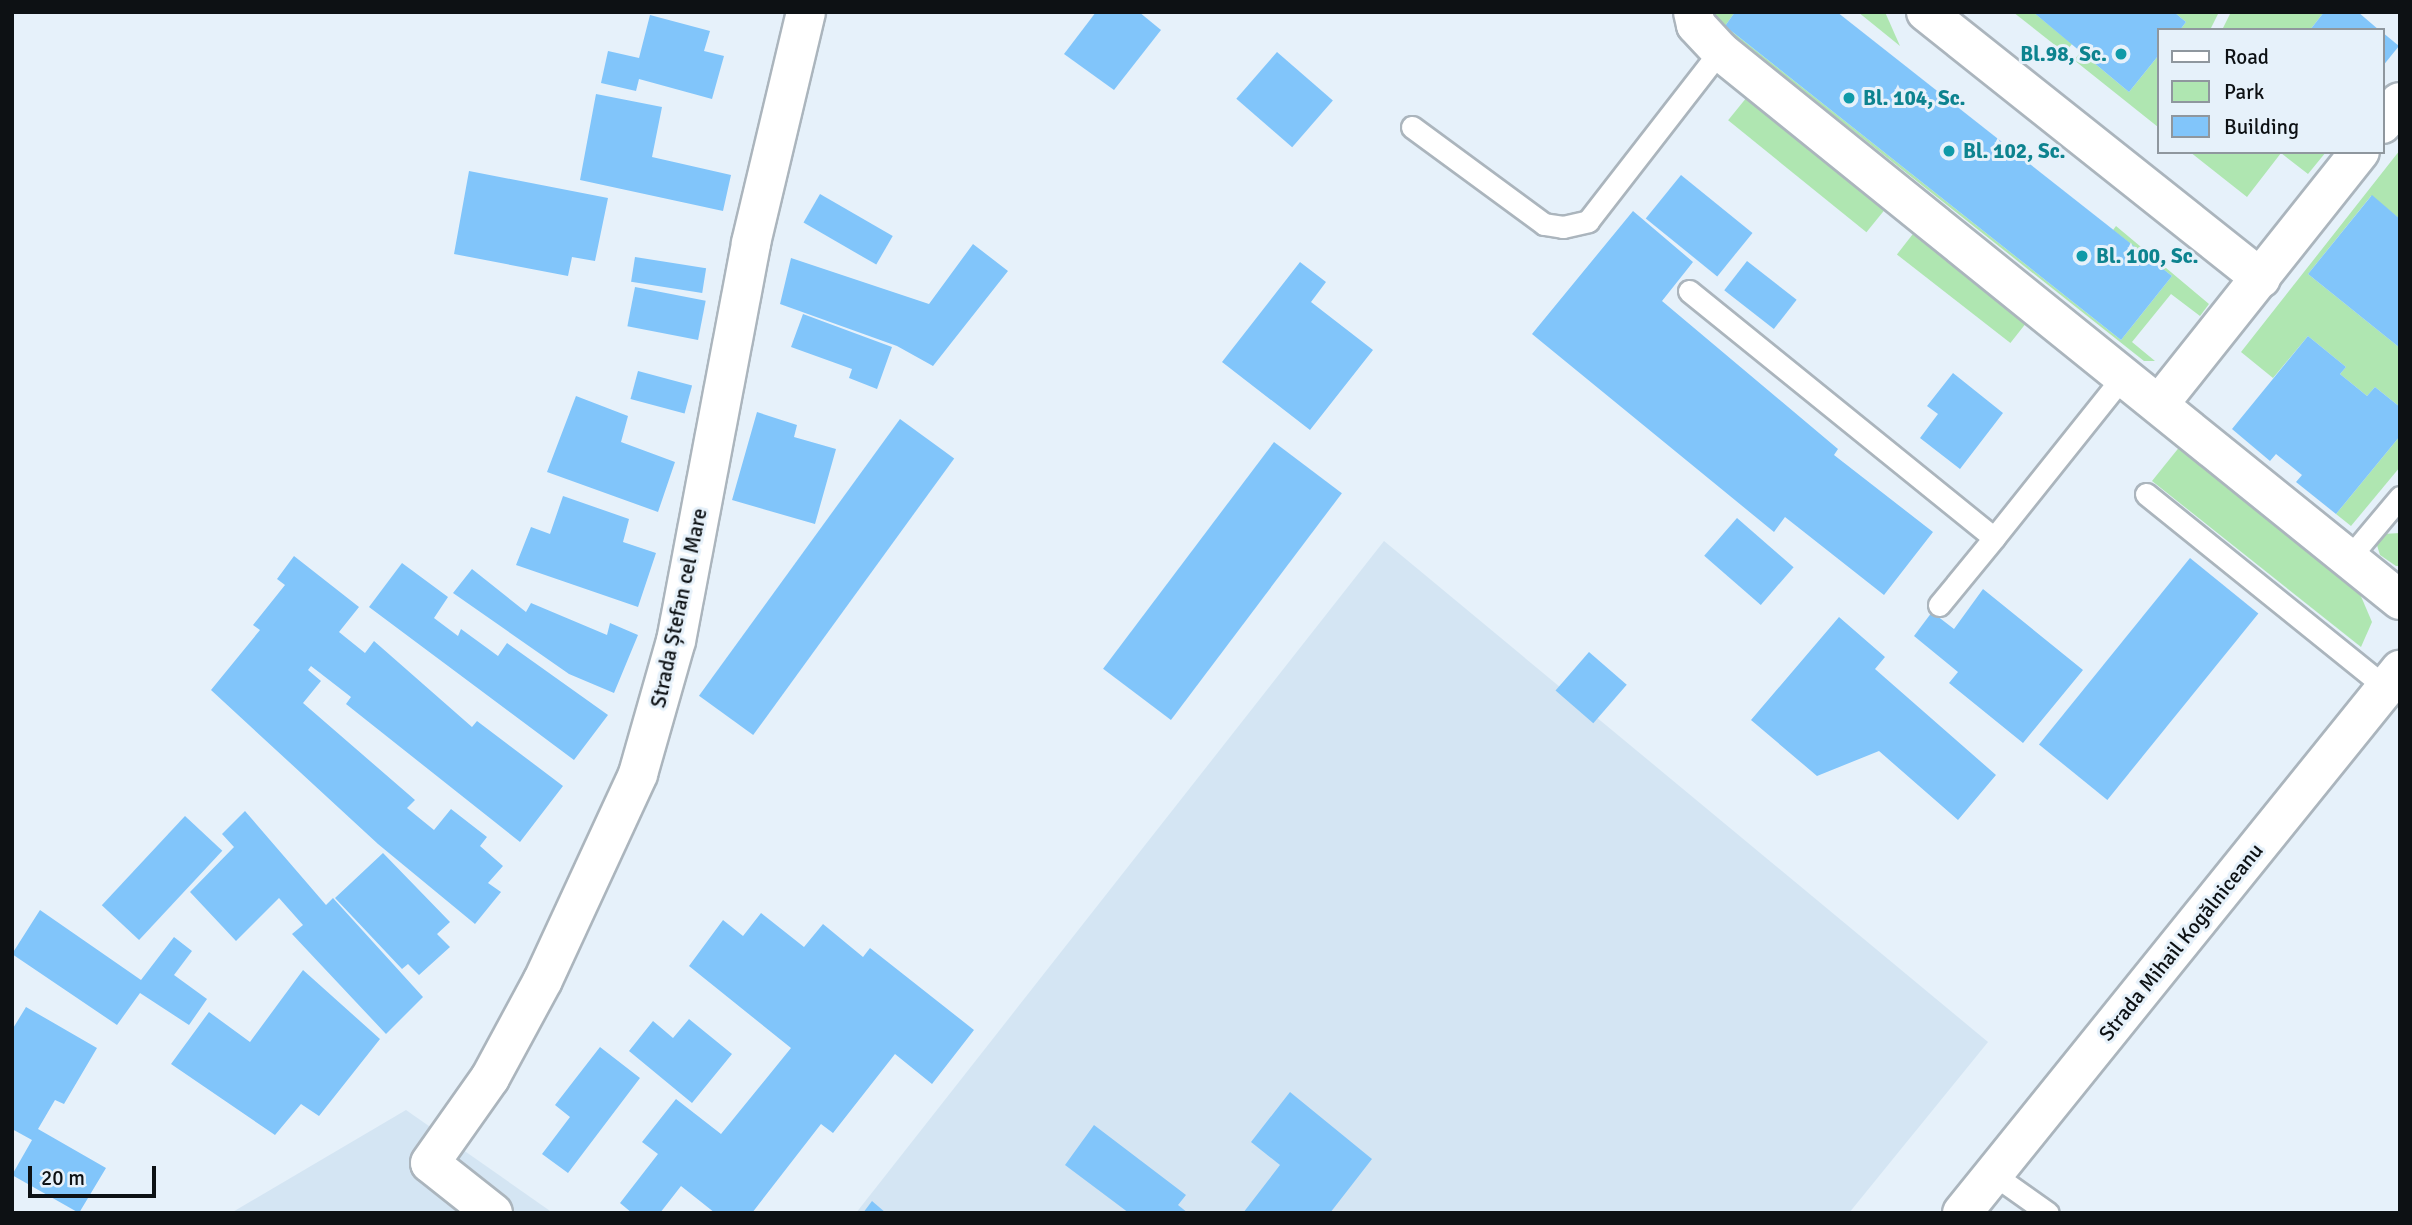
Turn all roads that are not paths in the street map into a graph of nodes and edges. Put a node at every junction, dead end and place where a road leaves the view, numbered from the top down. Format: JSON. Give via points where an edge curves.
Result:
{"nodes":[{"id":1,"x":806,"y":12,"type":"edge"},
{"id":2,"x":1693,"y":12,"type":"edge"},
{"id":3,"x":1926,"y":12,"type":"edge"},
{"id":4,"x":1720,"y":51,"type":"junction"},
{"id":5,"x":2400,"y":102,"type":"edge"},
{"id":6,"x":2384,"y":122,"type":"edge"},
{"id":7,"x":1412,"y":127,"type":"dead end"},
{"id":8,"x":2358,"y":154,"type":"edge"},
{"id":9,"x":2261,"y":278,"type":"junction"},
{"id":10,"x":1689,"y":291,"type":"dead end"},
{"id":11,"x":2124,"y":375,"type":"junction"},
{"id":12,"x":2160,"y":403,"type":"junction"},
{"id":13,"x":2146,"y":494,"type":"dead end"},
{"id":14,"x":2400,"y":497,"type":"edge"},
{"id":15,"x":1994,"y":538,"type":"junction"},
{"id":16,"x":2348,"y":559,"type":"junction"},
{"id":17,"x":2400,"y":600,"type":"edge"},
{"id":18,"x":1939,"y":605,"type":"dead end"},
{"id":19,"x":2393,"y":679,"type":"edge"},
{"id":20,"x":1993,"y":1174,"type":"junction"},
{"id":21,"x":493,"y":1213,"type":"edge"},
{"id":22,"x":1962,"y":1213,"type":"edge"},
{"id":23,"x":2048,"y":1213,"type":"edge"}],
"edges":[{"from":1,"to":21,"type":"street","name":"Strada Ștefan cel Mare","via":[[751,243],[676,641],[638,774],[543,980],[490,1078],[430,1163]]},
{"from":2,"to":4,"type":"street","via":[[1696,25]]},
{"from":3,"to":9,"type":"street"},
{"from":4,"to":7,"type":"lane","via":[[1588,222],[1563,227],[1544,224]]},
{"from":4,"to":11,"type":"street"},
{"from":5,"to":6,"type":"street"},
{"from":8,"to":9,"type":"street"},
{"from":9,"to":12,"type":"street"},
{"from":10,"to":15,"type":"lane"},
{"from":11,"to":12,"type":"street"},
{"from":11,"to":15,"type":"lane"},
{"from":12,"to":16,"type":"street"},
{"from":13,"to":19,"type":"lane"},
{"from":14,"to":16,"type":"lane"},
{"from":15,"to":18,"type":"lane"},
{"from":16,"to":17,"type":"street"},
{"from":19,"to":20,"type":"street","name":"Strada Mihail Kogălniceanu"},
{"from":20,"to":22,"type":"street","name":"Strada Mihail Kogălniceanu"},
{"from":20,"to":23,"type":"lane"}]}
